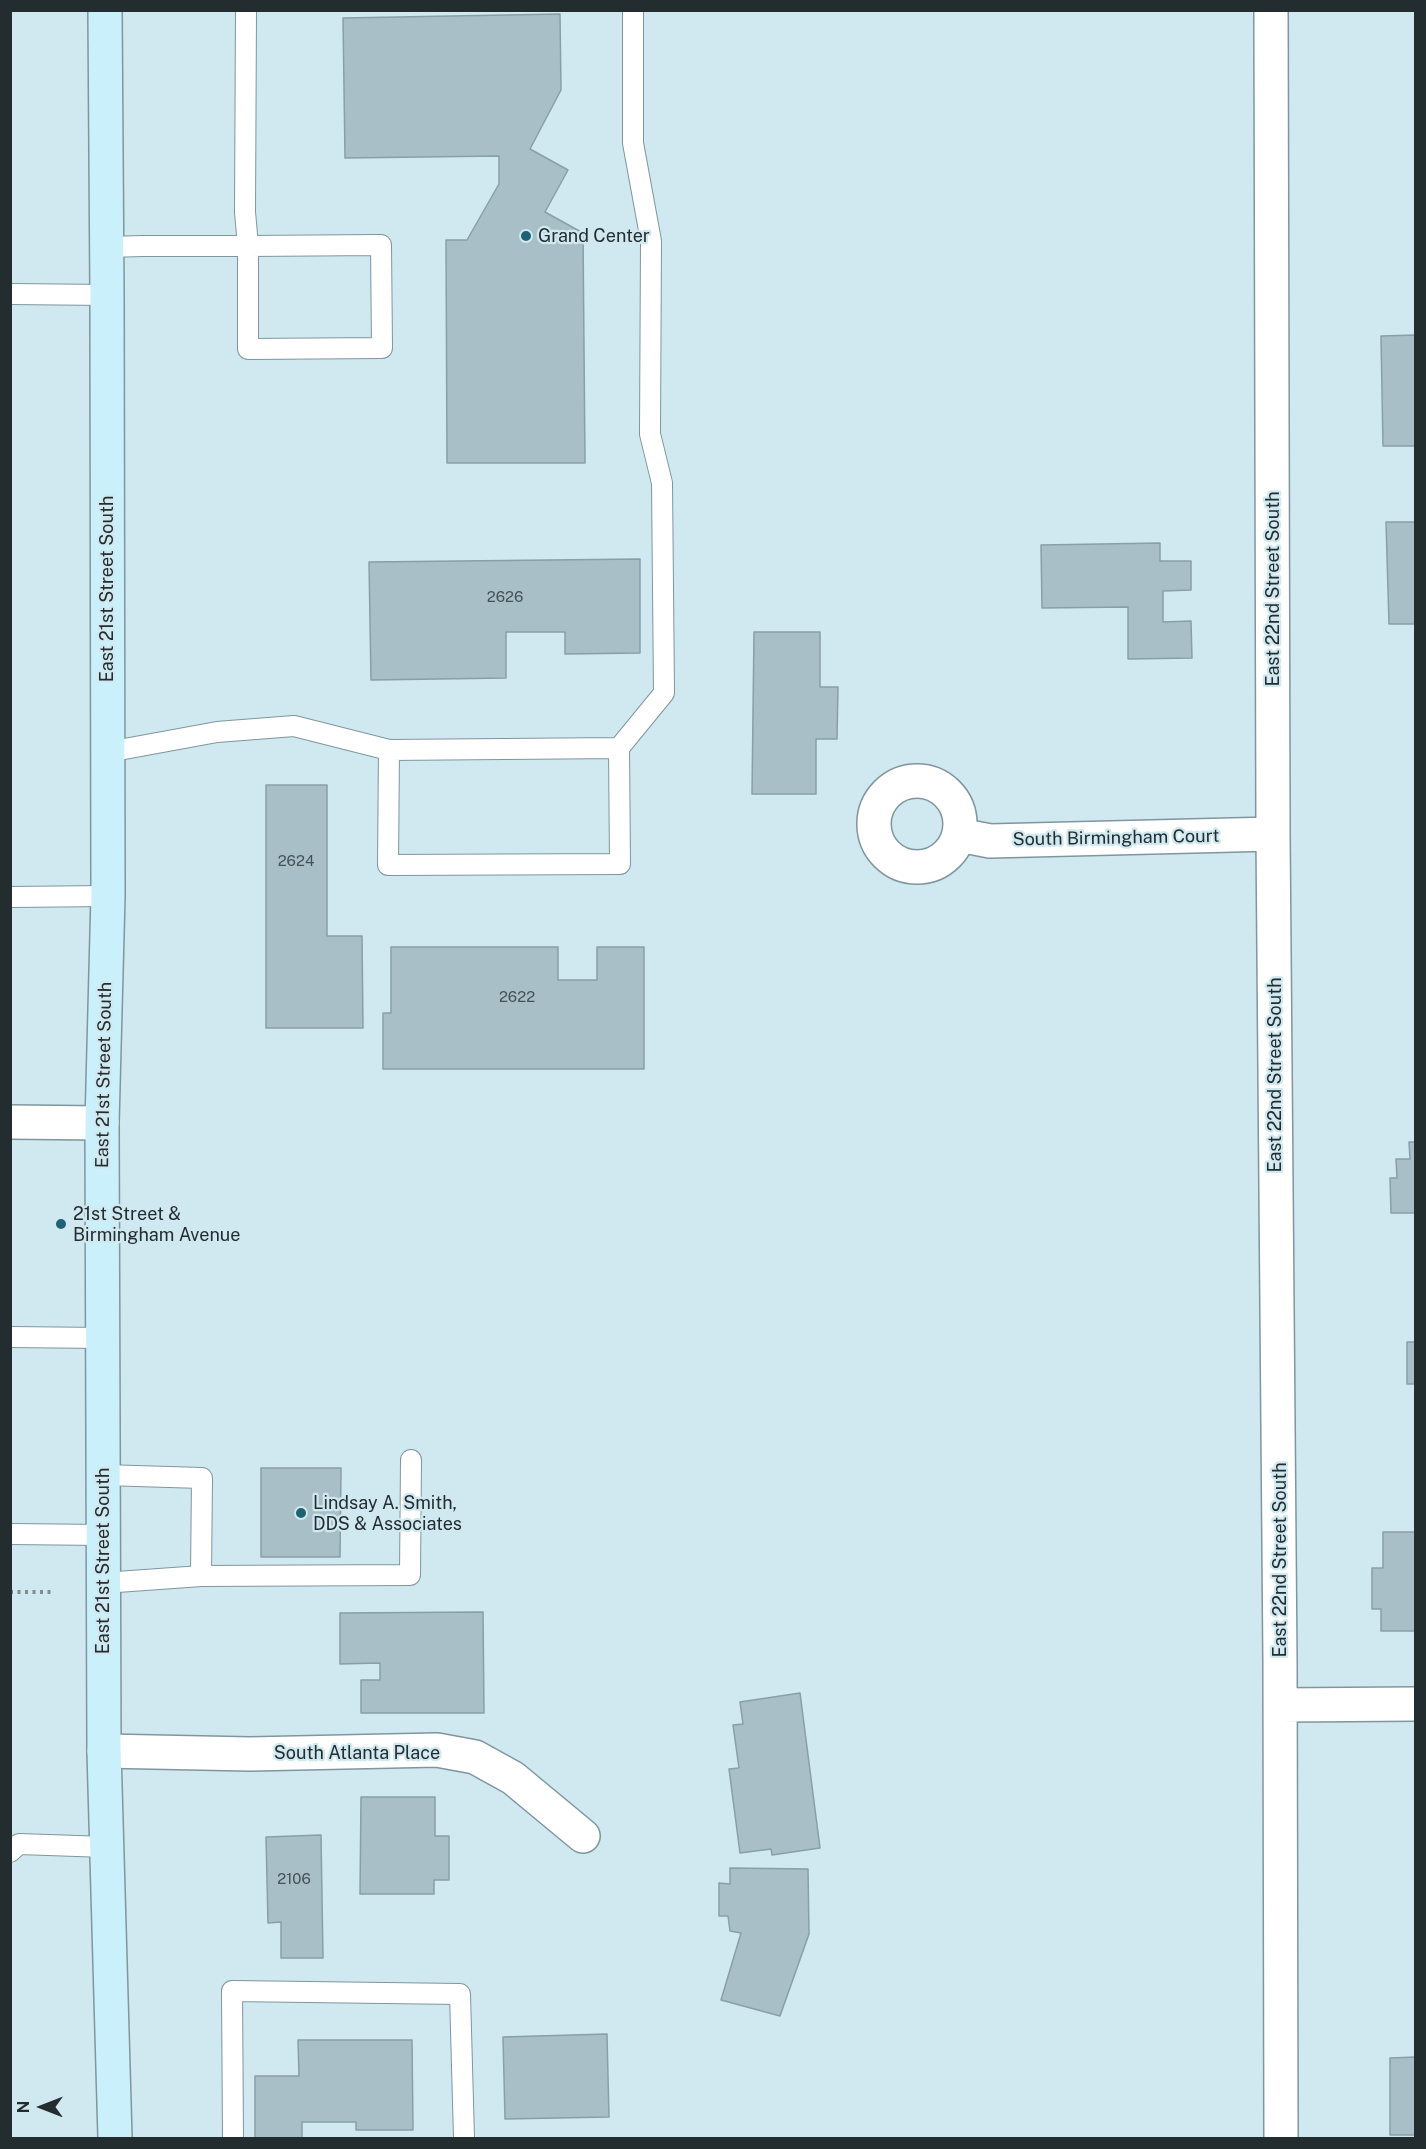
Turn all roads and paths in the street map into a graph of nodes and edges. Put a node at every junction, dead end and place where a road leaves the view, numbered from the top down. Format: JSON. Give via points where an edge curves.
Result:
{"nodes":[{"id":1,"x":105,"y":10,"type":"edge"},
{"id":2,"x":246,"y":10,"type":"edge"},
{"id":3,"x":633,"y":10,"type":"edge"},
{"id":4,"x":1271,"y":10,"type":"edge"},
{"id":5,"x":248,"y":246,"type":"junction"},
{"id":6,"x":106,"y":247,"type":"junction"},
{"id":7,"x":10,"y":294,"type":"edge"},
{"id":8,"x":107,"y":295,"type":"junction"},
{"id":9,"x":619,"y":748,"type":"junction"},
{"id":10,"x":389,"y":750,"type":"junction"},
{"id":11,"x":108,"y":752,"type":"junction"},
{"id":12,"x":1273,"y":834,"type":"junction"},
{"id":13,"x":960,"y":835,"type":"dead end"},
{"id":14,"x":108,"y":896,"type":"junction"},
{"id":15,"x":10,"y":897,"type":"edge"},
{"id":16,"x":10,"y":1122,"type":"edge"},
{"id":17,"x":102,"y":1123,"type":"junction"},
{"id":18,"x":10,"y":1337,"type":"edge"},
{"id":19,"x":103,"y":1338,"type":"junction"},
{"id":20,"x":411,"y":1460,"type":"dead end"},
{"id":21,"x":103,"y":1475,"type":"junction"},
{"id":22,"x":10,"y":1534,"type":"edge"},
{"id":23,"x":103,"y":1535,"type":"junction"},
{"id":24,"x":201,"y":1576,"type":"junction"},
{"id":25,"x":103,"y":1583,"type":"junction"},
{"id":26,"x":10,"y":1592,"type":"edge"},
{"id":27,"x":53,"y":1592,"type":"dead end"},
{"id":28,"x":1416,"y":1704,"type":"edge"},
{"id":29,"x":1281,"y":1705,"type":"junction"},
{"id":30,"x":104,"y":1751,"type":"junction"},
{"id":31,"x":583,"y":1836,"type":"dead end"},
{"id":32,"x":106,"y":1847,"type":"junction"},
{"id":33,"x":10,"y":1852,"type":"edge"},
{"id":34,"x":115,"y":2139,"type":"edge"},
{"id":35,"x":232,"y":2139,"type":"edge"},
{"id":36,"x":464,"y":2139,"type":"edge"},
{"id":37,"x":1281,"y":2139,"type":"edge"}],
"edges":[{"from":1,"to":6,"type":"main road","name":"East 21st Street South"},
{"from":2,"to":5,"type":"lane"},
{"from":3,"to":9,"type":"lane","via":[[633,143],[651,241],[650,434],[662,483],[664,693]]},
{"from":4,"to":12,"type":"street","name":"East 22nd Street South"},
{"from":5,"to":5,"type":"lane","via":[[381,245],[382,348],[248,349]]},
{"from":5,"to":6,"type":"lane"},
{"from":6,"to":8,"type":"main road","name":"East 21st Street South"},
{"from":7,"to":8,"type":"lane"},
{"from":8,"to":11,"type":"main road","name":"East 21st Street South"},
{"from":9,"to":10,"type":"lane"},
{"from":9,"to":10,"type":"lane","via":[[620,864],[388,865]]},
{"from":10,"to":11,"type":"lane","via":[[294,726],[217,732]]},
{"from":11,"to":14,"type":"main road","name":"East 21st Street South"},
{"from":12,"to":13,"type":"street","name":"South Birmingham Court","via":[[990,841]]},
{"from":12,"to":29,"type":"street","name":"East 22nd Street South"},
{"from":14,"to":15,"type":"lane"},
{"from":14,"to":17,"type":"main road","name":"East 21st Street South"},
{"from":16,"to":17,"type":"street"},
{"from":17,"to":19,"type":"main road","name":"East 21st Street South"},
{"from":18,"to":19,"type":"lane"},
{"from":19,"to":21,"type":"main road","name":"East 21st Street South"},
{"from":20,"to":24,"type":"lane","via":[[410,1575]]},
{"from":21,"to":23,"type":"main road","name":"East 21st Street South"},
{"from":21,"to":24,"type":"lane","via":[[202,1478]]},
{"from":22,"to":23,"type":"lane"},
{"from":23,"to":25,"type":"main road","name":"East 21st Street South"},
{"from":24,"to":25,"type":"lane"},
{"from":25,"to":30,"type":"main road","name":"East 21st Street South"},
{"from":26,"to":27,"type":"path"},
{"from":28,"to":29,"type":"street"},
{"from":29,"to":37,"type":"street","name":"East 22nd Street South"},
{"from":30,"to":31,"type":"street","name":"South Atlanta Place","via":[[250,1754],[437,1750],[475,1757],[513,1778]]},
{"from":30,"to":32,"type":"main road","name":"East 21st Street South"},
{"from":32,"to":33,"type":"lane","via":[[19,1844]]},
{"from":32,"to":34,"type":"main road","name":"East 21st Street South"},
{"from":35,"to":36,"type":"lane","via":[[232,1991],[460,1994]]}]}
